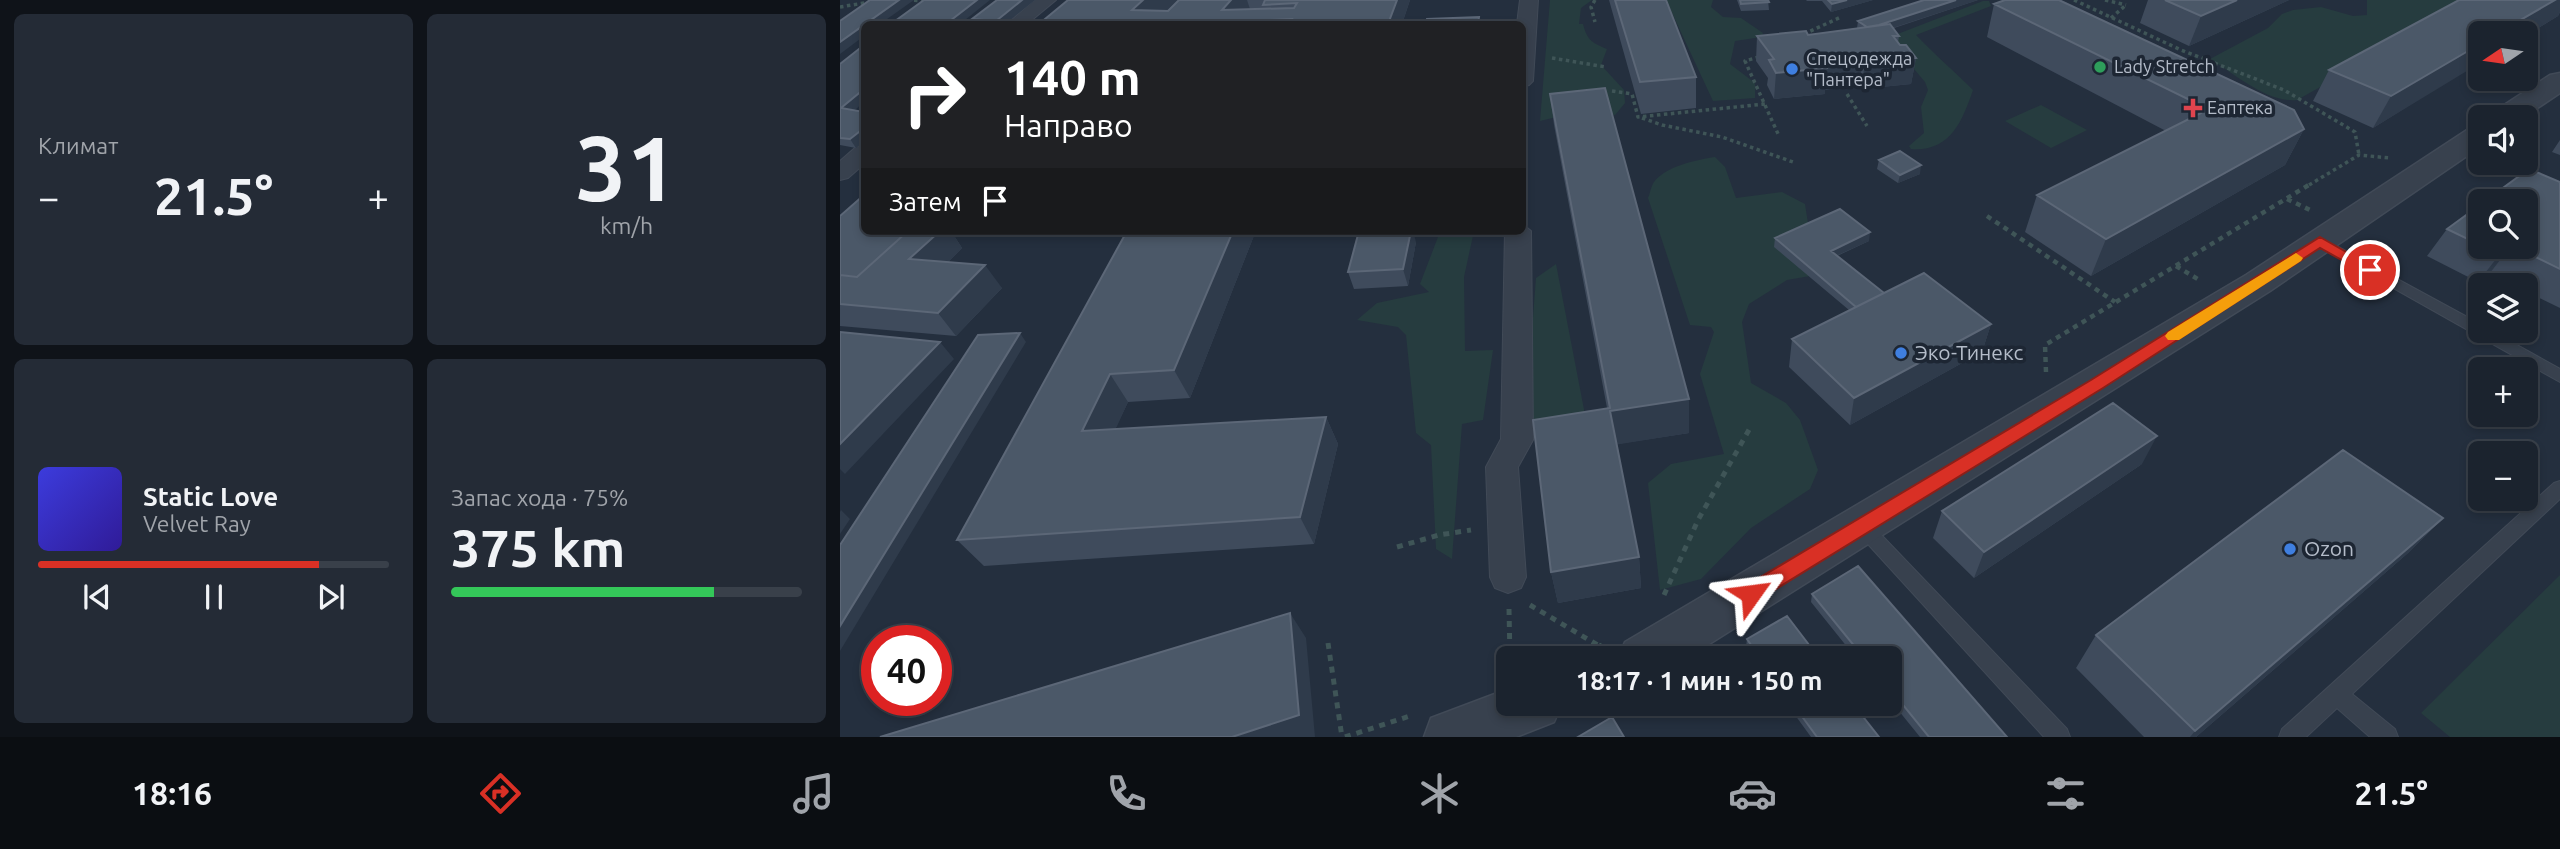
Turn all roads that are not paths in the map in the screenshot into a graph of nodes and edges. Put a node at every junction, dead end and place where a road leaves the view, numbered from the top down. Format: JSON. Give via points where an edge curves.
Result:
{"nodes":[{"id":1,"x":1047,"y":0,"type":"edge"},
{"id":2,"x":1529,"y":0,"type":"edge"},
{"id":3,"x":1020,"y":21,"type":"edge"},
{"id":4,"x":1526,"y":40,"type":"edge"},
{"id":5,"x":2560,"y":81,"type":"edge"},
{"id":6,"x":2523,"y":105,"type":"edge"},
{"id":7,"x":2468,"y":142,"type":"edge"},
{"id":8,"x":861,"y":155,"type":"edge"},
{"id":9,"x":840,"y":173,"type":"edge"},
{"id":10,"x":1518,"y":235,"type":"edge"},
{"id":11,"x":2320,"y":242,"type":"junction"},
{"id":12,"x":2560,"y":376,"type":"edge"},
{"id":13,"x":2560,"y":488,"type":"edge"},
{"id":14,"x":1862,"y":526,"type":"junction"},
{"id":15,"x":1508,"y":577,"type":"road end"},
{"id":16,"x":1642,"y":646,"type":"edge"},
{"id":17,"x":2336,"y":694,"type":"junction"},
{"id":18,"x":1505,"y":716,"type":"edge"},
{"id":19,"x":1450,"y":737,"type":"edge"},
{"id":20,"x":2059,"y":737,"type":"edge"},
{"id":21,"x":2290,"y":737,"type":"edge"},
{"id":22,"x":2387,"y":737,"type":"edge"}],
"edges":[{"from":1,"to":3,"type":"street"},
{"from":2,"to":4,"type":"street"},
{"from":5,"to":6,"type":"street"},
{"from":7,"to":11,"type":"street"},
{"from":8,"to":9,"type":"street"},
{"from":10,"to":15,"type":"street","via":[[1517,440],[1502,467]]},
{"from":11,"to":12,"type":"lane"},
{"from":11,"to":14,"type":"street"},
{"from":13,"to":17,"type":"lane"},
{"from":14,"to":16,"type":"street"},
{"from":14,"to":20,"type":"lane"},
{"from":17,"to":21,"type":"lane"},
{"from":17,"to":22,"type":"lane"},
{"from":18,"to":19,"type":"street"}]}
